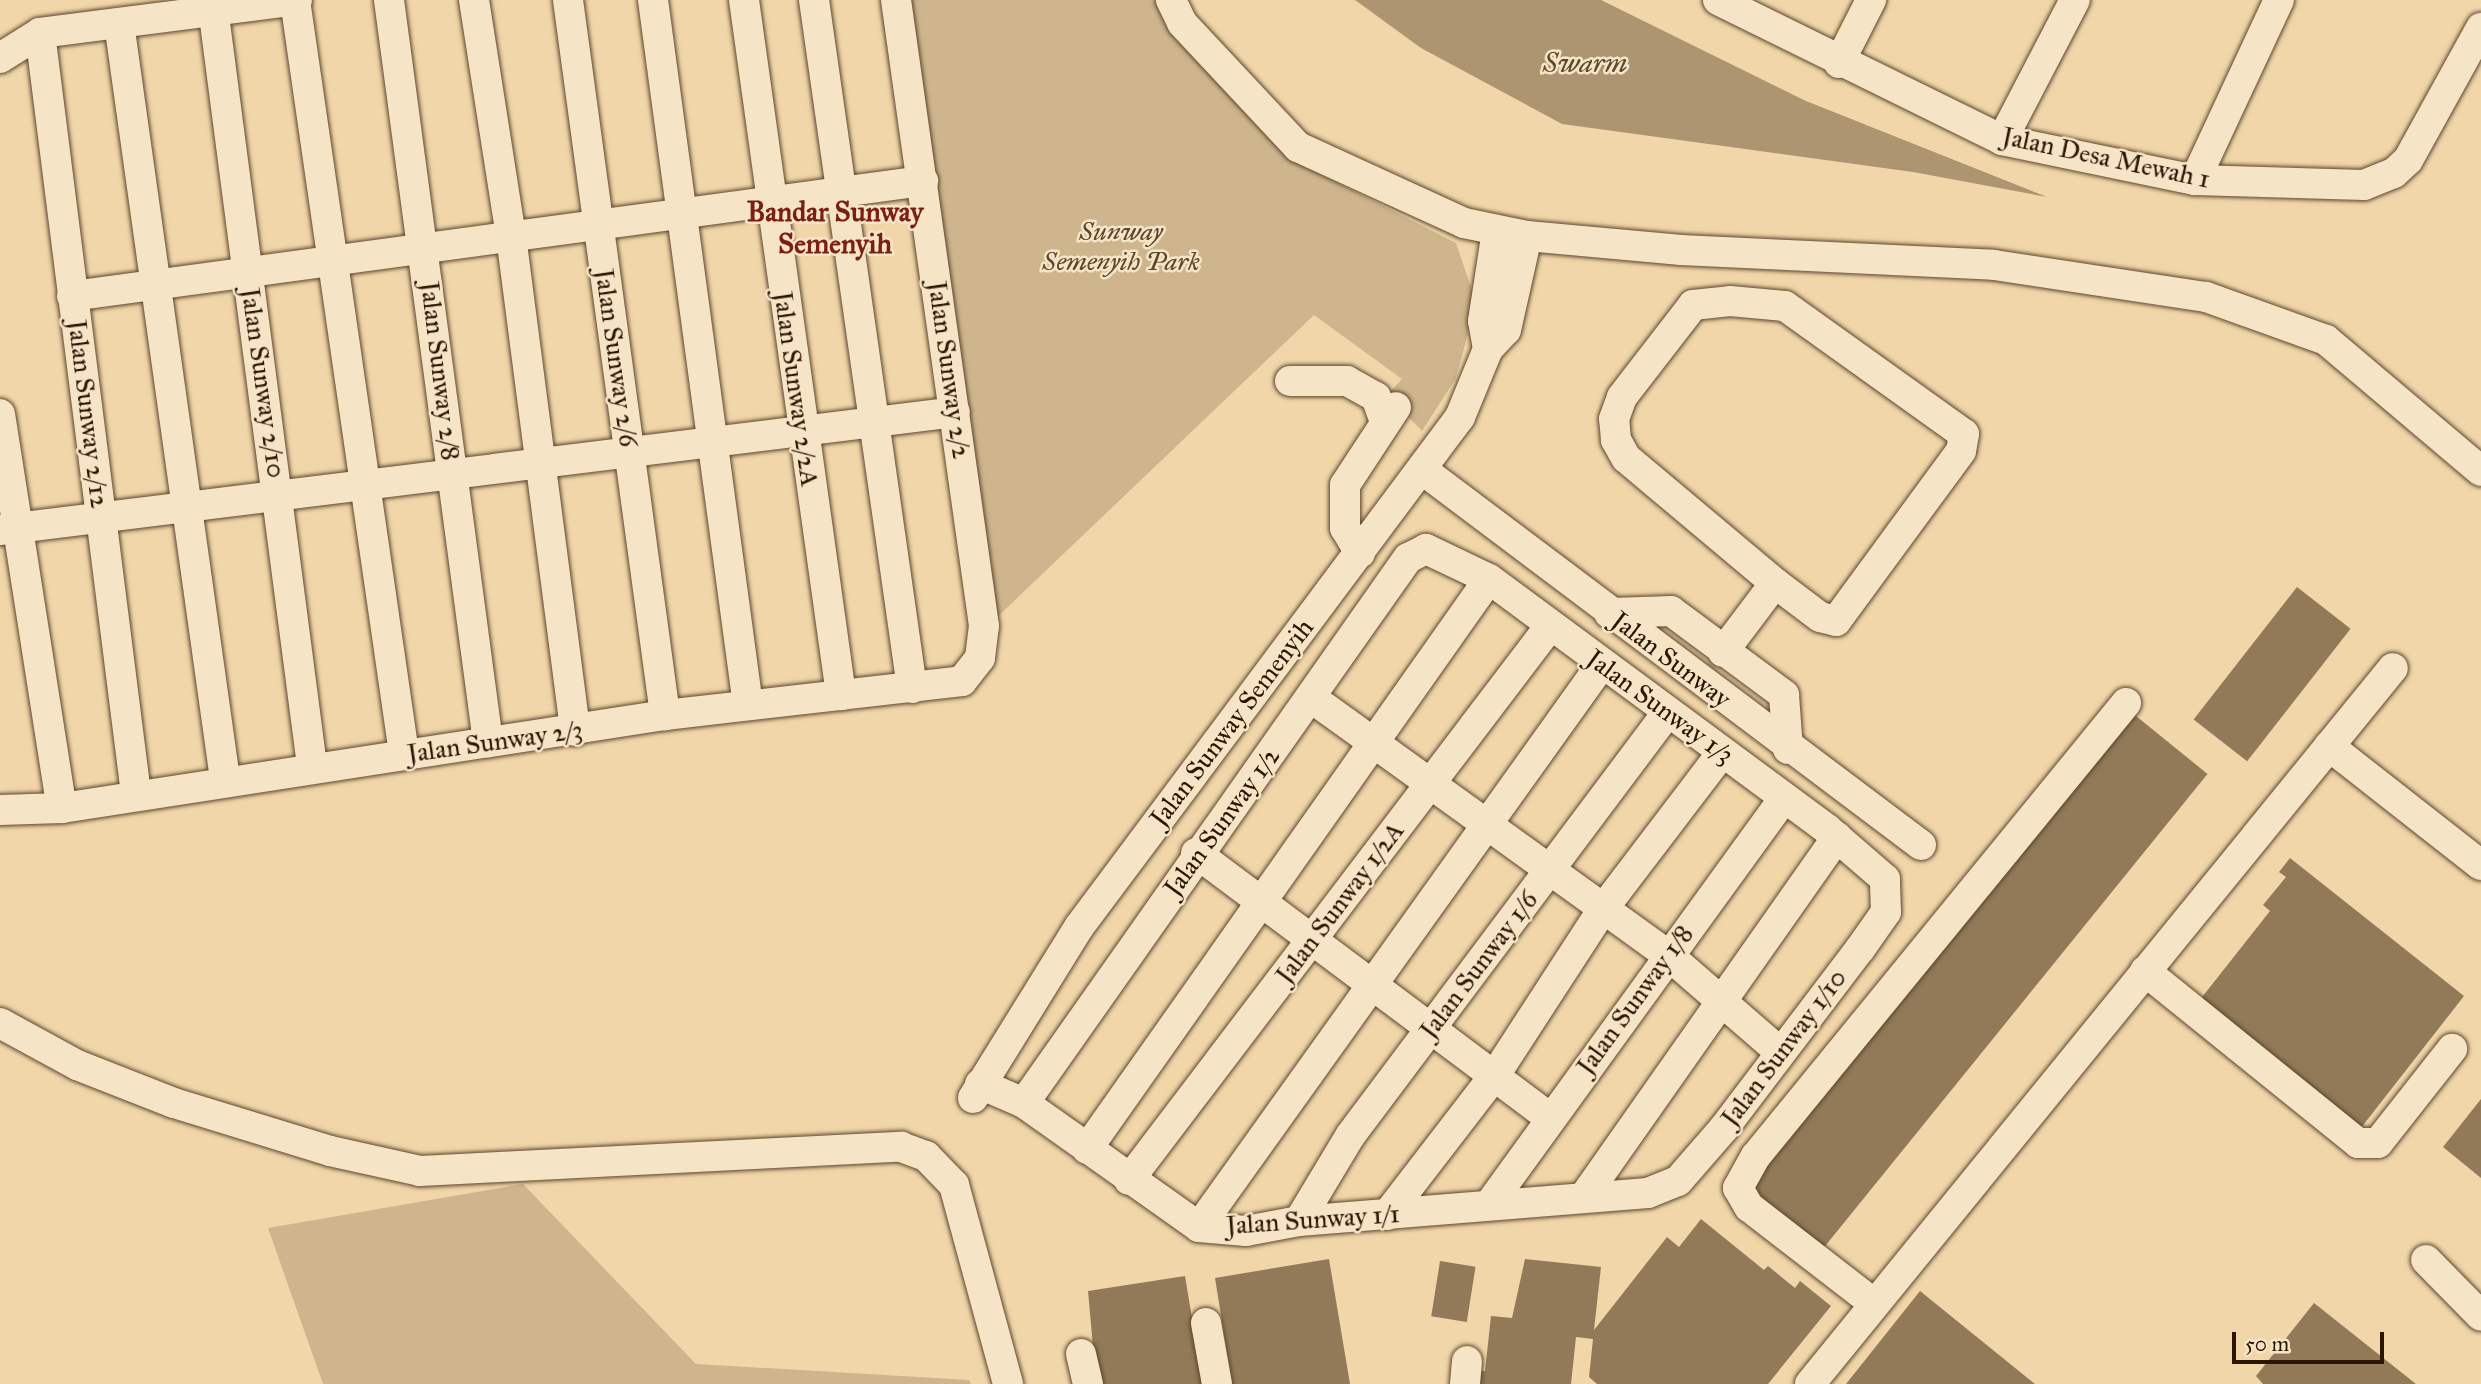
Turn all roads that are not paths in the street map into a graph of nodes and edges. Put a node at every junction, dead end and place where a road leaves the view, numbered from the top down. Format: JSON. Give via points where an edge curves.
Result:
{"nodes":[{"id":1,"x":296,"y":0,"type":"edge"},
{"id":2,"x":389,"y":0,"type":"edge"},
{"id":3,"x":474,"y":0,"type":"edge"},
{"id":4,"x":568,"y":0,"type":"edge"},
{"id":5,"x":653,"y":0,"type":"edge"},
{"id":6,"x":744,"y":0,"type":"edge"},
{"id":7,"x":814,"y":0,"type":"edge"},
{"id":8,"x":896,"y":0,"type":"edge"},
{"id":9,"x":1171,"y":0,"type":"edge"},
{"id":10,"x":1717,"y":0,"type":"edge"},
{"id":11,"x":1871,"y":0,"type":"edge"},
{"id":12,"x":2075,"y":0,"type":"edge"},
{"id":13,"x":2280,"y":0,"type":"edge"},
{"id":14,"x":213,"y":5,"type":"edge"},
{"id":15,"x":1760,"y":10,"type":"edge"},
{"id":16,"x":119,"y":23,"type":"junction"},
{"id":17,"x":2481,"y":28,"type":"edge"},
{"id":18,"x":40,"y":33,"type":"junction"},
{"id":19,"x":0,"y":58,"type":"edge"},
{"id":20,"x":1839,"y":63,"type":"junction"},
{"id":21,"x":2002,"y":140,"type":"junction"},
{"id":22,"x":2195,"y":180,"type":"junction"},
{"id":23,"x":923,"y":181,"type":"junction"},
{"id":24,"x":842,"y":192,"type":"junction"},
{"id":25,"x":770,"y":202,"type":"junction"},
{"id":26,"x":685,"y":213,"type":"junction"},
{"id":27,"x":598,"y":225,"type":"junction"},
{"id":28,"x":1497,"y":231,"type":"junction"},
{"id":29,"x":511,"y":236,"type":"junction"},
{"id":30,"x":1527,"y":236,"type":"junction"},
{"id":31,"x":424,"y":247,"type":"junction"},
{"id":32,"x":335,"y":259,"type":"junction"},
{"id":33,"x":247,"y":271,"type":"junction"},
{"id":34,"x":159,"y":283,"type":"junction"},
{"id":35,"x":72,"y":296,"type":"junction"},
{"id":36,"x":1488,"y":349,"type":"junction"},
{"id":37,"x":1290,"y":381,"type":"dead end"},
{"id":38,"x":955,"y":412,"type":"junction"},
{"id":39,"x":0,"y":414,"type":"edge"},
{"id":40,"x":878,"y":421,"type":"junction"},
{"id":41,"x":801,"y":431,"type":"junction"},
{"id":42,"x":714,"y":442,"type":"junction"},
{"id":43,"x":629,"y":452,"type":"junction"},
{"id":44,"x":539,"y":463,"type":"junction"},
{"id":45,"x":1424,"y":471,"type":"junction"},
{"id":46,"x":2481,"y":471,"type":"edge"},
{"id":47,"x":453,"y":474,"type":"junction"},
{"id":48,"x":366,"y":484,"type":"junction"},
{"id":49,"x":279,"y":495,"type":"junction"},
{"id":50,"x":188,"y":506,"type":"junction"},
{"id":51,"x":102,"y":517,"type":"junction"},
{"id":52,"x":9,"y":529,"type":"edge"},
{"id":53,"x":1426,"y":549,"type":"joint"},
{"id":54,"x":1360,"y":552,"type":"junction"},
{"id":55,"x":1489,"y":579,"type":"junction"},
{"id":56,"x":1775,"y":583,"type":"junction"},
{"id":57,"x":1609,"y":613,"type":"junction"},
{"id":58,"x":1550,"y":626,"type":"junction"},
{"id":59,"x":1723,"y":652,"type":"junction"},
{"id":60,"x":980,"y":658,"type":"joint"},
{"id":61,"x":1601,"y":665,"type":"junction"},
{"id":62,"x":2393,"y":668,"type":"dead end"},
{"id":63,"x":912,"y":688,"type":"junction"},
{"id":64,"x":841,"y":695,"type":"junction"},
{"id":65,"x":1313,"y":699,"type":"junction"},
{"id":66,"x":2126,"y":703,"type":"dead end"},
{"id":67,"x":748,"y":705,"type":"junction"},
{"id":68,"x":1667,"y":713,"type":"junction"},
{"id":69,"x":665,"y":715,"type":"junction"},
{"id":70,"x":575,"y":732,"type":"junction"},
{"id":71,"x":488,"y":742,"type":"junction"},
{"id":72,"x":1375,"y":744,"type":"junction"},
{"id":73,"x":2329,"y":746,"type":"junction"},
{"id":74,"x":1788,"y":749,"type":"junction"},
{"id":75,"x":1722,"y":753,"type":"junction"},
{"id":76,"x":404,"y":754,"type":"junction"},
{"id":77,"x":312,"y":766,"type":"junction"},
{"id":78,"x":225,"y":779,"type":"junction"},
{"id":79,"x":1430,"y":784,"type":"junction"},
{"id":80,"x":136,"y":794,"type":"junction"},
{"id":81,"x":1784,"y":798,"type":"junction"},
{"id":82,"x":62,"y":808,"type":"junction"},
{"id":83,"x":0,"y":810,"type":"edge"},
{"id":84,"x":1487,"y":825,"type":"junction"},
{"id":85,"x":1837,"y":837,"type":"junction"},
{"id":86,"x":1921,"y":845,"type":"dead end"},
{"id":87,"x":1196,"y":853,"type":"junction"},
{"id":88,"x":2481,"y":864,"type":"edge"},
{"id":89,"x":1550,"y":870,"type":"junction"},
{"id":90,"x":1885,"y":879,"type":"joint"},
{"id":91,"x":1265,"y":904,"type":"junction"},
{"id":92,"x":1604,"y":909,"type":"junction"},
{"id":93,"x":1313,"y":938,"type":"junction"},
{"id":94,"x":1668,"y":955,"type":"junction"},
{"id":95,"x":2145,"y":971,"type":"junction"},
{"id":96,"x":1374,"y":983,"type":"junction"},
{"id":97,"x":1721,"y":1002,"type":"junction"},
{"id":98,"x":0,"y":1023,"type":"edge"},
{"id":99,"x":1434,"y":1026,"type":"junction"},
{"id":100,"x":2452,"y":1049,"type":"dead end"},
{"id":101,"x":1780,"y":1052,"type":"junction"},
{"id":102,"x":1495,"y":1075,"type":"junction"},
{"id":103,"x":982,"y":1081,"type":"joint"},
{"id":104,"x":1024,"y":1103,"type":"junction"},
{"id":105,"x":1549,"y":1117,"type":"junction"},
{"id":106,"x":1087,"y":1149,"type":"junction"},
{"id":107,"x":1129,"y":1180,"type":"junction"},
{"id":108,"x":1648,"y":1193,"type":"joint"},
{"id":109,"x":1584,"y":1197,"type":"junction"},
{"id":110,"x":1489,"y":1205,"type":"junction"},
{"id":111,"x":1387,"y":1215,"type":"junction"},
{"id":112,"x":1299,"y":1221,"type":"junction"},
{"id":113,"x":1199,"y":1227,"type":"junction"},
{"id":114,"x":2426,"y":1260,"type":"dead end"},
{"id":115,"x":1872,"y":1302,"type":"junction"},
{"id":116,"x":2481,"y":1316,"type":"edge"},
{"id":117,"x":1206,"y":1323,"type":"dead end"},
{"id":118,"x":1081,"y":1354,"type":"dead end"},
{"id":119,"x":1008,"y":1384,"type":"edge"},
{"id":120,"x":1088,"y":1384,"type":"edge"},
{"id":121,"x":1217,"y":1384,"type":"edge"},
{"id":122,"x":1810,"y":1384,"type":"edge"}],
"edges":[{"from":1,"to":14,"type":"street"},
{"from":1,"to":32,"type":"street"},
{"from":2,"to":31,"type":"street","name":"Jalan Sunway 2/8"},
{"from":3,"to":29,"type":"street"},
{"from":4,"to":27,"type":"street","name":"Jalan Sunway 2/6"},
{"from":5,"to":26,"type":"street"},
{"from":6,"to":25,"type":"street","name":"Jalan Sunway 2/2A"},
{"from":7,"to":24,"type":"street"},
{"from":8,"to":23,"type":"street","name":"Jalan Sunway 2/2"},
{"from":9,"to":28,"type":"street","via":[[1182,23],[1298,147],[1464,223]]},
{"from":10,"to":15,"type":"street","name":"Jalan Desa Mewah 1"},
{"from":11,"to":20,"type":"street"},
{"from":12,"to":21,"type":"street"},
{"from":13,"to":22,"type":"street"},
{"from":14,"to":16,"type":"street"},
{"from":14,"to":33,"type":"street","name":"Jalan Sunway 2/10"},
{"from":15,"to":20,"type":"street","name":"Jalan Desa Mewah 1"},
{"from":16,"to":18,"type":"street"},
{"from":16,"to":34,"type":"street"},
{"from":17,"to":22,"type":"street","name":"Jalan Desa Mewah 1","via":[[2408,160],[2394,173],[2364,186]]},
{"from":18,"to":19,"type":"street"},
{"from":18,"to":35,"type":"street","name":"Jalan Sunway 2/12"},
{"from":20,"to":21,"type":"street","name":"Jalan Desa Mewah 1"},
{"from":21,"to":22,"type":"street","name":"Jalan Desa Mewah 1"},
{"from":23,"to":24,"type":"street"},
{"from":23,"to":38,"type":"street","name":"Jalan Sunway 2/2"},
{"from":24,"to":25,"type":"street"},
{"from":24,"to":40,"type":"street"},
{"from":25,"to":26,"type":"street"},
{"from":25,"to":41,"type":"street","name":"Jalan Sunway 2/2A"},
{"from":26,"to":27,"type":"street"},
{"from":26,"to":42,"type":"street"},
{"from":27,"to":29,"type":"street"},
{"from":27,"to":43,"type":"street","name":"Jalan Sunway 2/6"},
{"from":28,"to":30,"type":"street"},
{"from":28,"to":36,"type":"street","name":"Jalan Sunway Semenyih","via":[[1483,321]]},
{"from":29,"to":31,"type":"street"},
{"from":29,"to":44,"type":"street"},
{"from":30,"to":36,"type":"street","name":"Jalan Sunway Semenyih","via":[[1506,330]]},
{"from":30,"to":46,"type":"street","via":[[1681,250],[1994,265],[2206,297],[2326,340]]},
{"from":31,"to":32,"type":"street"},
{"from":31,"to":47,"type":"street","name":"Jalan Sunway 2/8"},
{"from":32,"to":33,"type":"street"},
{"from":32,"to":48,"type":"street"},
{"from":33,"to":34,"type":"street"},
{"from":33,"to":49,"type":"street","name":"Jalan Sunway 2/10"},
{"from":34,"to":35,"type":"street"},
{"from":34,"to":50,"type":"street"},
{"from":35,"to":51,"type":"street","name":"Jalan Sunway 2/12"},
{"from":36,"to":45,"type":"street","name":"Jalan Sunway Semenyih","via":[[1460,417]]},
{"from":37,"to":54,"type":"street","via":[[1347,381],[1376,397],[1391,414],[1345,485],[1345,528]]},
{"from":38,"to":40,"type":"street"},
{"from":38,"to":60,"type":"street","name":"Jalan Sunway 2/2","via":[[984,626]]},
{"from":39,"to":52,"type":"street"},
{"from":40,"to":41,"type":"street"},
{"from":40,"to":63,"type":"street"},
{"from":41,"to":42,"type":"street"},
{"from":41,"to":64,"type":"street","name":"Jalan Sunway 2/2A"},
{"from":42,"to":43,"type":"street"},
{"from":42,"to":67,"type":"street"},
{"from":43,"to":44,"type":"street"},
{"from":43,"to":69,"type":"street","name":"Jalan Sunway 2/6"},
{"from":44,"to":47,"type":"street"},
{"from":44,"to":70,"type":"street"},
{"from":45,"to":54,"type":"street","name":"Jalan Sunway Semenyih"},
{"from":45,"to":57,"type":"street","name":"Jalan Sunway"},
{"from":47,"to":48,"type":"street"},
{"from":47,"to":71,"type":"street","name":"Jalan Sunway 2/8"},
{"from":48,"to":49,"type":"street"},
{"from":48,"to":76,"type":"street"},
{"from":49,"to":50,"type":"street"},
{"from":49,"to":77,"type":"street","name":"Jalan Sunway 2/10"},
{"from":50,"to":51,"type":"street"},
{"from":50,"to":78,"type":"street"},
{"from":51,"to":52,"type":"street"},
{"from":51,"to":80,"type":"street","name":"Jalan Sunway 2/12"},
{"from":52,"to":82,"type":"street"},
{"from":53,"to":55,"type":"street","name":"Jalan Sunway 1/3"},
{"from":53,"to":65,"type":"street","name":"Jalan Sunway 1/2","via":[[1408,558]]},
{"from":54,"to":103,"type":"street","name":"Jalan Sunway Semenyih","via":[[1079,927]]},
{"from":55,"to":58,"type":"street","name":"Jalan Sunway 1/3"},
{"from":55,"to":72,"type":"street"},
{"from":56,"to":56,"type":"street","via":[[1626,458],[1616,440],[1614,419],[1622,397],[1693,306],[1730,301],[1786,306],[1964,434],[1961,451],[1836,621],[1820,617]]},
{"from":56,"to":59,"type":"street"},
{"from":57,"to":59,"type":"street","via":[[1671,611]]},
{"from":57,"to":74,"type":"street","name":"Jalan Sunway"},
{"from":58,"to":61,"type":"street","name":"Jalan Sunway 1/3"},
{"from":58,"to":79,"type":"street","name":"Jalan Sunway 1/2A"},
{"from":59,"to":74,"type":"street","via":[[1784,695]]},
{"from":60,"to":63,"type":"street","name":"Jalan Sunway 2/3","via":[[962,681]]},
{"from":61,"to":68,"type":"street","name":"Jalan Sunway 1/3"},
{"from":61,"to":84,"type":"street"},
{"from":62,"to":73,"type":"street"},
{"from":63,"to":64,"type":"street","name":"Jalan Sunway 2/3"},
{"from":64,"to":67,"type":"street","name":"Jalan Sunway 2/3"},
{"from":65,"to":72,"type":"street"},
{"from":65,"to":87,"type":"street","name":"Jalan Sunway 1/2"},
{"from":66,"to":115,"type":"street","via":[[1756,1156],[1738,1188],[1749,1207]]},
{"from":67,"to":69,"type":"street","name":"Jalan Sunway 2/3"},
{"from":68,"to":75,"type":"street","name":"Jalan Sunway 1/3"},
{"from":68,"to":89,"type":"street","name":"Jalan Sunway 1/6"},
{"from":69,"to":70,"type":"street","name":"Jalan Sunway 2/3"},
{"from":70,"to":71,"type":"street","name":"Jalan Sunway 2/3"},
{"from":71,"to":76,"type":"street","name":"Jalan Sunway 2/3"},
{"from":72,"to":79,"type":"street"},
{"from":72,"to":91,"type":"street"},
{"from":73,"to":88,"type":"street"},
{"from":73,"to":95,"type":"street"},
{"from":74,"to":86,"type":"street","name":"Jalan Sunway"},
{"from":75,"to":81,"type":"street","name":"Jalan Sunway 1/3"},
{"from":75,"to":92,"type":"street"},
{"from":76,"to":77,"type":"street","name":"Jalan Sunway 2/3"},
{"from":77,"to":78,"type":"street","name":"Jalan Sunway 2/3"},
{"from":78,"to":80,"type":"street","name":"Jalan Sunway 2/3"},
{"from":79,"to":84,"type":"street"},
{"from":79,"to":93,"type":"street","name":"Jalan Sunway 1/2A"},
{"from":80,"to":82,"type":"street","name":"Jalan Sunway 2/3"},
{"from":81,"to":85,"type":"street","name":"Jalan Sunway 1/3"},
{"from":81,"to":94,"type":"street","name":"Jalan Sunway 1/8"},
{"from":82,"to":83,"type":"street","name":"Jalan Sunway 2/3"},
{"from":84,"to":89,"type":"street"},
{"from":84,"to":96,"type":"street"},
{"from":85,"to":90,"type":"street","name":"Jalan Sunway 1/3"},
{"from":85,"to":97,"type":"street"},
{"from":87,"to":91,"type":"street"},
{"from":87,"to":104,"type":"street","name":"Jalan Sunway 1/2"},
{"from":89,"to":92,"type":"street"},
{"from":89,"to":99,"type":"street","name":"Jalan Sunway 1/6"},
{"from":90,"to":101,"type":"street","name":"Jalan Sunway 1/10","via":[[1886,912]]},
{"from":91,"to":93,"type":"street"},
{"from":91,"to":106,"type":"street"},
{"from":92,"to":94,"type":"street"},
{"from":92,"to":102,"type":"street"},
{"from":93,"to":96,"type":"street"},
{"from":93,"to":107,"type":"street","name":"Jalan Sunway 1/2A"},
{"from":94,"to":97,"type":"street"},
{"from":94,"to":105,"type":"street","name":"Jalan Sunway 1/8"},
{"from":95,"to":100,"type":"street","via":[[2358,1143],[2378,1143]]},
{"from":95,"to":115,"type":"street"},
{"from":96,"to":99,"type":"street"},
{"from":96,"to":113,"type":"street"},
{"from":97,"to":101,"type":"street"},
{"from":97,"to":109,"type":"street"},
{"from":98,"to":119,"type":"street","via":[[77,1065],[174,1103],[330,1151],[420,1171],[901,1146],[926,1156],[954,1185]]},
{"from":99,"to":102,"type":"street"},
{"from":99,"to":112,"type":"street","name":"Jalan Sunway 1/6","via":[[1350,1136]]},
{"from":101,"to":108,"type":"street","name":"Jalan Sunway 1/10","via":[[1678,1181]]},
{"from":102,"to":105,"type":"street"},
{"from":102,"to":111,"type":"street"},
{"from":103,"to":104,"type":"street","name":"Jalan Sunway 1/1"},
{"from":104,"to":106,"type":"street","name":"Jalan Sunway 1/1"},
{"from":105,"to":110,"type":"street","name":"Jalan Sunway 1/8"},
{"from":106,"to":107,"type":"street","name":"Jalan Sunway 1/1"},
{"from":107,"to":113,"type":"street","name":"Jalan Sunway 1/1"},
{"from":108,"to":109,"type":"street","name":"Jalan Sunway 1/1"},
{"from":109,"to":110,"type":"street","name":"Jalan Sunway 1/1"},
{"from":110,"to":111,"type":"street","name":"Jalan Sunway 1/1"},
{"from":111,"to":112,"type":"street","name":"Jalan Sunway 1/1"},
{"from":112,"to":113,"type":"street","name":"Jalan Sunway 1/1","via":[[1246,1231]]},
{"from":114,"to":116,"type":"street"},
{"from":115,"to":122,"type":"street"},
{"from":117,"to":121,"type":"street"},
{"from":118,"to":120,"type":"street"}]}
